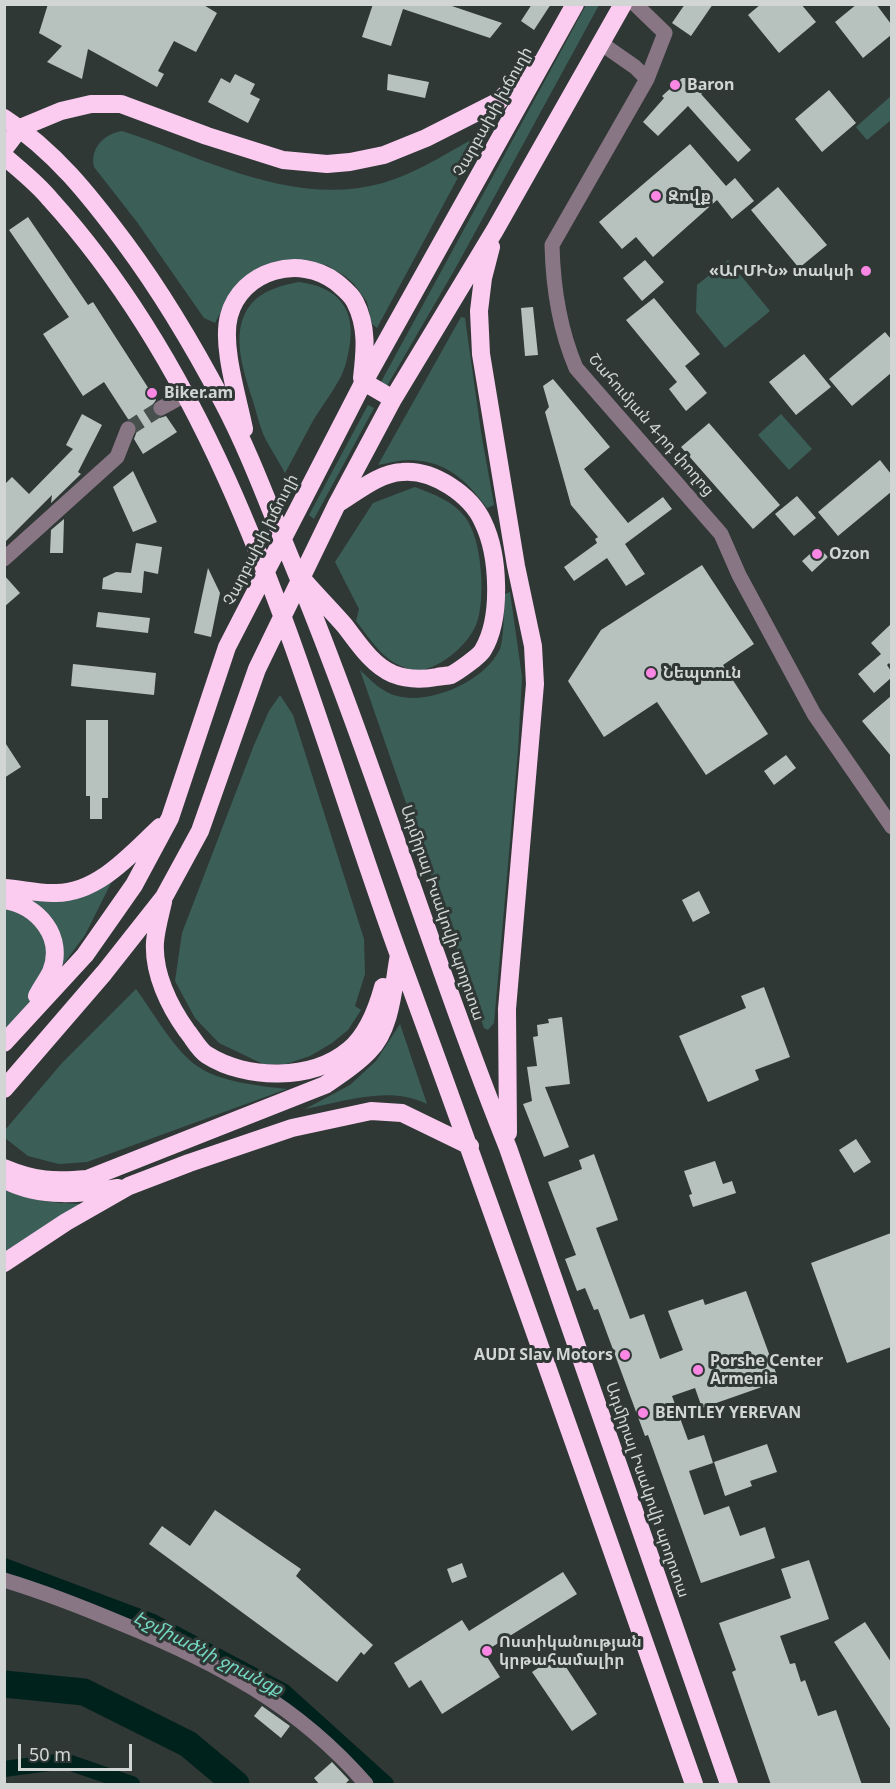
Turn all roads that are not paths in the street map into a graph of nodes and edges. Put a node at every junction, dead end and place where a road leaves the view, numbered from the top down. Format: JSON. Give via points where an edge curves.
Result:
{"nodes":[{"id":1,"x":575,"y":4,"type":"edge"},
{"id":2,"x":624,"y":4,"type":"edge"},
{"id":3,"x":635,"y":4,"type":"edge"},
{"id":4,"x":602,"y":44,"type":"junction"},
{"id":5,"x":552,"y":46,"type":"junction"},
{"id":6,"x":647,"y":79,"type":"junction"},
{"id":7,"x":4,"y":118,"type":"edge"},
{"id":8,"x":20,"y":128,"type":"junction"},
{"id":9,"x":4,"y":149,"type":"edge"},
{"id":10,"x":4,"y":156,"type":"edge"},
{"id":11,"x":495,"y":230,"type":"junction"},
{"id":12,"x":362,"y":385,"type":"junction"},
{"id":13,"x":185,"y":395,"type":"junction"},
{"id":14,"x":393,"y":399,"type":"junction"},
{"id":15,"x":161,"y":408,"type":"tunnel mouth"},
{"id":16,"x":128,"y":429,"type":"tunnel mouth"},
{"id":17,"x":255,"y":473,"type":"junction"},
{"id":18,"x":337,"y":504,"type":"junction"},
{"id":19,"x":4,"y":560,"type":"edge"},
{"id":20,"x":296,"y":572,"type":"junction"},
{"id":21,"x":170,"y":818,"type":"junction"},
{"id":22,"x":891,"y":827,"type":"edge"},
{"id":23,"x":4,"y":888,"type":"edge"},
{"id":24,"x":164,"y":897,"type":"junction"},
{"id":25,"x":4,"y":900,"type":"edge"},
{"id":26,"x":392,"y":935,"type":"junction"},
{"id":27,"x":399,"y":956,"type":"junction"},
{"id":28,"x":17,"y":1029,"type":"junction"},
{"id":29,"x":4,"y":1043,"type":"edge"},
{"id":30,"x":4,"y":1089,"type":"edge"},
{"id":31,"x":470,"y":1146,"type":"junction"},
{"id":32,"x":508,"y":1148,"type":"junction"},
{"id":33,"x":4,"y":1168,"type":"edge"},
{"id":34,"x":4,"y":1180,"type":"edge"},
{"id":35,"x":129,"y":1186,"type":"junction"},
{"id":36,"x":4,"y":1263,"type":"edge"},
{"id":37,"x":4,"y":1580,"type":"edge"},
{"id":38,"x":366,"y":1785,"type":"edge"},
{"id":39,"x":694,"y":1785,"type":"edge"},
{"id":40,"x":729,"y":1785,"type":"edge"}],
"edges":[{"from":1,"to":5,"type":"highway"},
{"from":2,"to":4,"type":"highway"},
{"from":3,"to":6,"type":"street","name":"Շահումյան 4-րդ փողոց","via":[[665,33]]},
{"from":4,"to":6,"type":"street"},
{"from":4,"to":11,"type":"highway"},
{"from":5,"to":8,"type":"highway","via":[[499,101],[426,138],[384,155],[350,162],[283,160],[121,104],[91,104],[61,111]]},
{"from":5,"to":12,"type":"highway","name":"Չարբախի խճուղի"},
{"from":6,"to":22,"type":"street","name":"Շահումյան 4-րդ փողոց","via":[[552,245],[553,276],[565,342],[576,368],[721,534],[814,714]]},
{"from":7,"to":8,"type":"highway","name":"Ադմիրալ Իսակովի պողոտա"},
{"from":8,"to":9,"type":"highway"},
{"from":8,"to":17,"type":"highway","name":"Ադմիրալ Իսակովի պողոտա","via":[[73,177],[144,269],[224,403]]},
{"from":10,"to":13,"type":"highway","via":[[49,196],[108,270]]},
{"from":11,"to":14,"type":"highway"},
{"from":11,"to":32,"type":"highway","via":[[479,311],[481,354],[533,646],[535,684],[507,1009]]},
{"from":12,"to":14,"type":"highway"},
{"from":12,"to":17,"type":"highway","via":[[366,351],[362,319],[355,300],[343,288],[320,273],[291,267],[252,281],[233,305],[226,333]]},
{"from":12,"to":21,"type":"highway","name":"Չարբախի խճուղի","via":[[227,648]]},
{"from":13,"to":15,"type":"street"},
{"from":13,"to":26,"type":"highway","via":[[240,509],[306,680]]},
{"from":14,"to":18,"type":"highway"},
{"from":16,"to":19,"type":"street","via":[[117,458]]},
{"from":17,"to":20,"type":"highway","name":"Ադմիրալ Իսակովի պողոտա"},
{"from":18,"to":20,"type":"highway","via":[[377,479],[402,471],[431,476],[462,493],[483,521],[497,589],[493,626],[482,652],[452,674],[406,679],[390,673],[374,661]]},
{"from":18,"to":24,"type":"highway","via":[[256,669],[200,831]]},
{"from":20,"to":32,"type":"highway","name":"Ադմիրալ Իսակովի պողոտա","via":[[328,649]]},
{"from":21,"to":23,"type":"highway","via":[[113,871],[79,890],[56,893]]},
{"from":21,"to":28,"type":"highway","name":"Չարբախի խճուղի","via":[[110,921],[85,955]]},
{"from":24,"to":26,"type":"highway","via":[[155,943],[159,981],[181,1023],[205,1054],[260,1074],[301,1071],[337,1059],[351,1048],[379,1003]]},
{"from":24,"to":30,"type":"highway"},
{"from":25,"to":28,"type":"highway","via":[[26,907],[42,919],[53,942],[51,971]]},
{"from":26,"to":27,"type":"highway"},
{"from":27,"to":31,"type":"highway"},
{"from":27,"to":33,"type":"highway","via":[[382,1032],[370,1050],[325,1085],[87,1179],[56,1181]]},
{"from":28,"to":29,"type":"highway","name":"Չարբախի խճուղի"},
{"from":31,"to":35,"type":"highway","via":[[402,1113],[371,1111],[270,1134]]},
{"from":31,"to":39,"type":"highway"},
{"from":32,"to":40,"type":"highway","name":"Ադմիրալ Իսակովի պողոտա"},
{"from":34,"to":35,"type":"highway","via":[[50,1192],[89,1193]]},
{"from":35,"to":36,"type":"highway"},
{"from":37,"to":38,"type":"street","via":[[50,1594],[147,1634],[254,1687],[345,1760]]}]}
